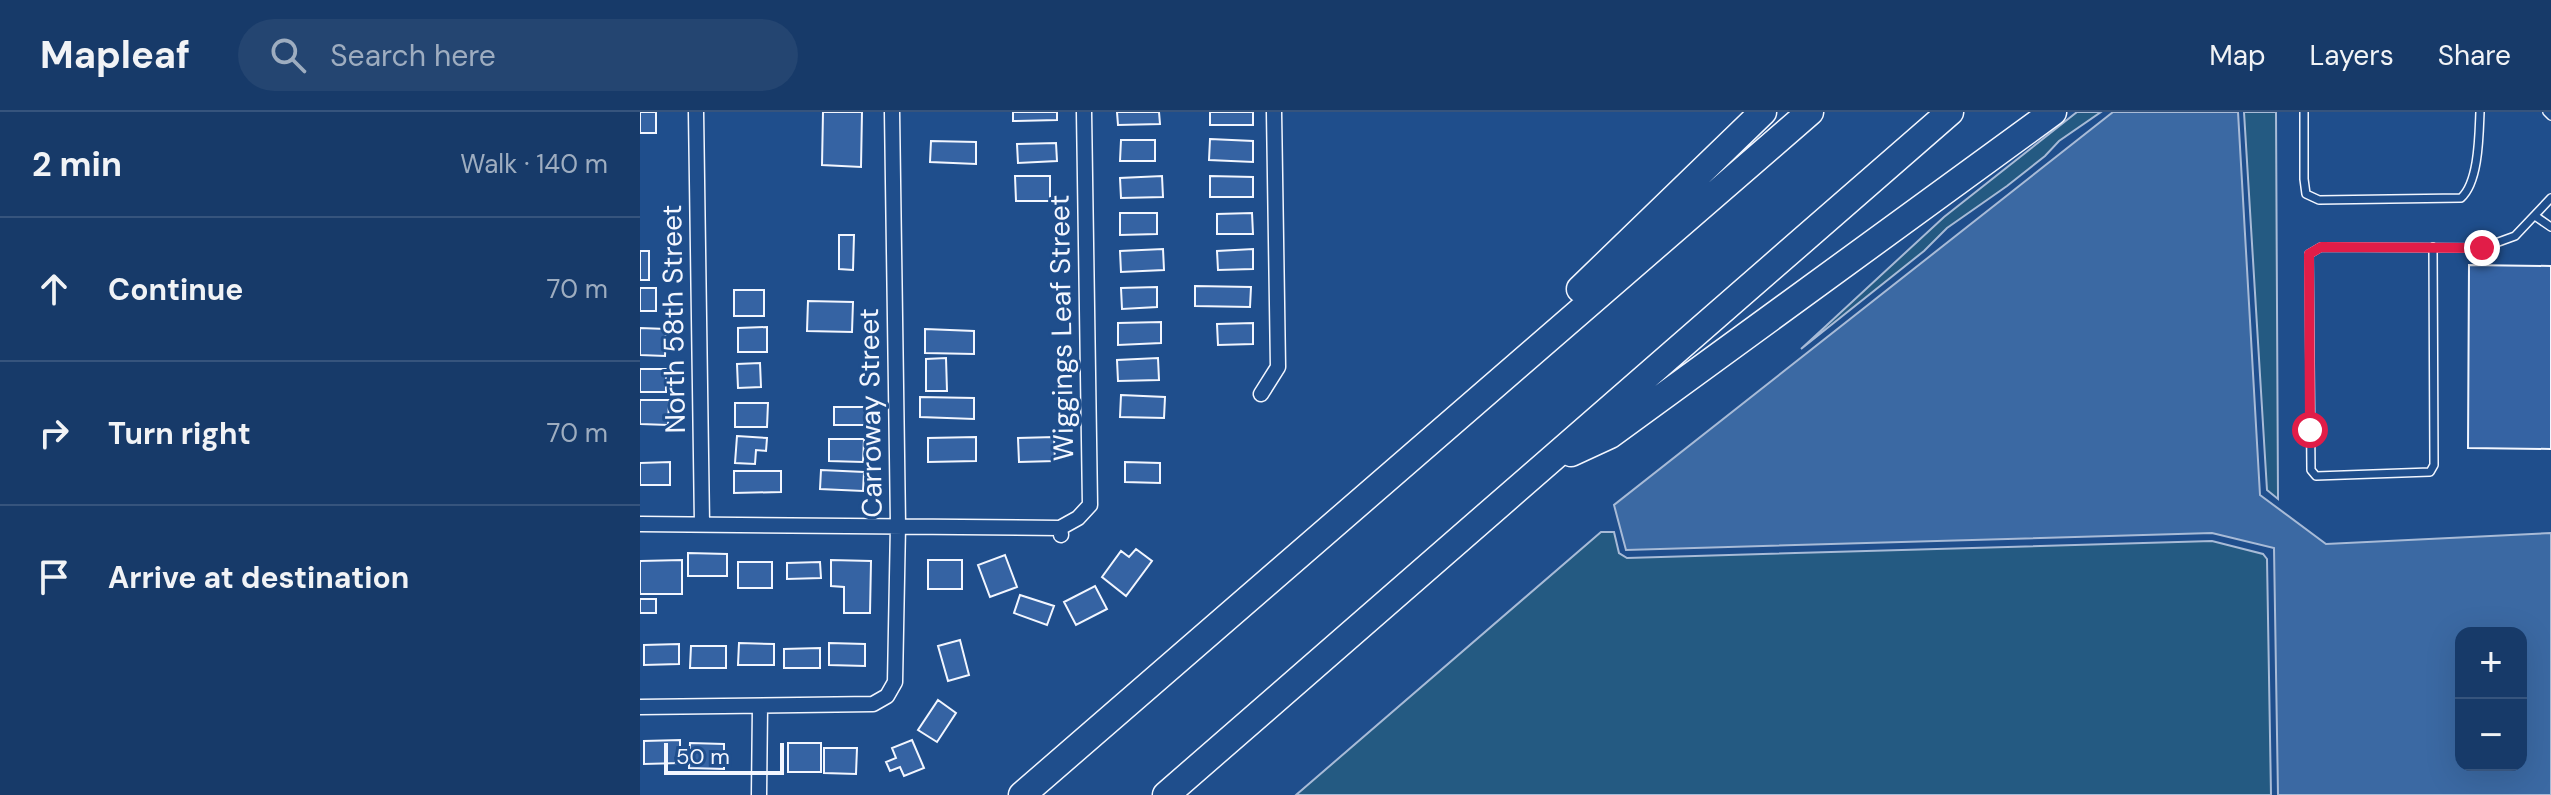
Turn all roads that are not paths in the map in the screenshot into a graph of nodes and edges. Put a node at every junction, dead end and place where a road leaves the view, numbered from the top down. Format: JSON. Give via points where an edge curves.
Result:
{"nodes":[{"id":1,"x":696,"y":112,"type":"edge"},
{"id":2,"x":892,"y":112,"type":"edge"},
{"id":3,"x":1084,"y":112,"type":"edge"},
{"id":4,"x":1274,"y":112,"type":"edge"},
{"id":5,"x":1763,"y":112,"type":"edge"},
{"id":6,"x":1810,"y":112,"type":"edge"},
{"id":7,"x":1950,"y":112,"type":"edge"},
{"id":8,"x":2053,"y":112,"type":"edge"},
{"id":9,"x":2304,"y":112,"type":"edge"},
{"id":10,"x":2480,"y":112,"type":"edge"},
{"id":11,"x":2551,"y":198,"type":"edge"},
{"id":12,"x":2535,"y":216,"type":"junction"},
{"id":13,"x":2551,"y":227,"type":"edge"},
{"id":14,"x":2433,"y":247,"type":"junction"},
{"id":15,"x":1261,"y":394,"type":"dead end"},
{"id":16,"x":1400,"y":466,"type":"junction"},
{"id":17,"x":1542,"y":466,"type":"junction"},
{"id":18,"x":640,"y":524,"type":"edge"},
{"id":19,"x":702,"y":524,"type":"junction"},
{"id":20,"x":898,"y":525,"type":"junction"},
{"id":21,"x":760,"y":706,"type":"junction"},
{"id":22,"x":640,"y":707,"type":"edge"},
{"id":23,"x":759,"y":795,"type":"edge"},
{"id":24,"x":1022,"y":795,"type":"edge"},
{"id":25,"x":1166,"y":795,"type":"edge"}],
"edges":[{"from":1,"to":19,"type":"street","name":"North 58th Street"},
{"from":2,"to":20,"type":"street","name":"Carroway Street"},
{"from":3,"to":20,"type":"street","name":"Wiggings Leaf Street","via":[[1090,505],[1060,532]]},
{"from":4,"to":15,"type":"street","via":[[1278,367]]},
{"from":5,"to":16,"type":"highway"},
{"from":6,"to":16,"type":"highway"},
{"from":7,"to":17,"type":"highway"},
{"from":8,"to":17,"type":"highway","via":[[1610,435]]},
{"from":9,"to":10,"type":"lane","via":[[2306,194],[2319,200],[2461,198],[2470,190]]},
{"from":11,"to":12,"type":"lane"},
{"from":12,"to":13,"type":"lane"},
{"from":12,"to":14,"type":"lane","via":[[2515,236],[2482,248]]},
{"from":14,"to":14,"type":"lane","via":[[2434,465],[2430,472],[2316,476],[2311,470],[2309,254],[2321,247]]},
{"from":16,"to":24,"type":"highway"},
{"from":17,"to":25,"type":"highway"},
{"from":18,"to":19,"type":"street"},
{"from":19,"to":20,"type":"street"},
{"from":20,"to":21,"type":"street","name":"Carroway Street","via":[[895,682],[887,696],[873,704]]},
{"from":21,"to":22,"type":"street"},
{"from":21,"to":23,"type":"street"}]}
